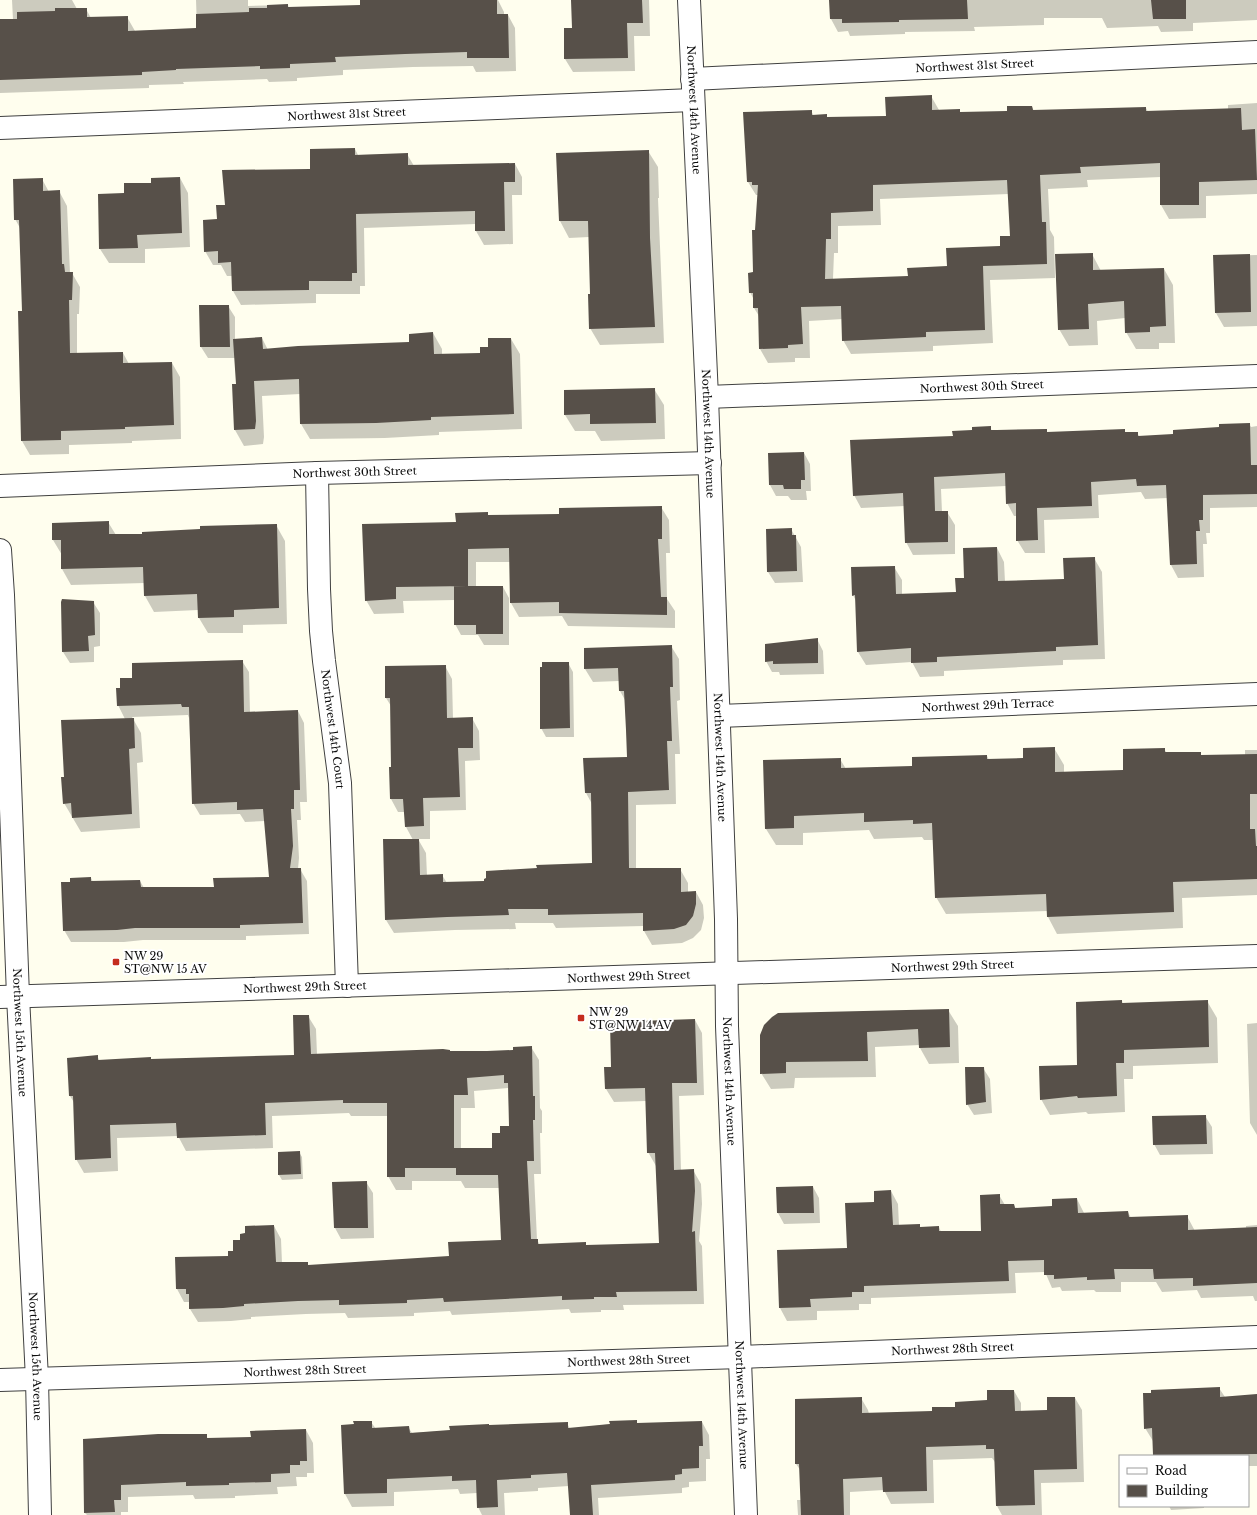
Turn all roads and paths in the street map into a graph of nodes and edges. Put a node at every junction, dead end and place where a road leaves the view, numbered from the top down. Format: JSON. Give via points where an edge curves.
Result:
{"nodes":[{"id":1,"x":689,"y":0,"type":"edge"},
{"id":2,"x":1257,"y":52,"type":"edge"},
{"id":3,"x":692,"y":89,"type":"junction"},
{"id":4,"x":0,"y":128,"type":"edge"},
{"id":5,"x":1257,"y":376,"type":"edge"},
{"id":6,"x":707,"y":397,"type":"junction"},
{"id":7,"x":710,"y":463,"type":"junction"},
{"id":8,"x":317,"y":473,"type":"junction"},
{"id":9,"x":0,"y":486,"type":"edge"},
{"id":10,"x":0,"y":550,"type":"edge"},
{"id":11,"x":1257,"y":694,"type":"edge"},
{"id":12,"x":719,"y":716,"type":"junction"},
{"id":13,"x":1257,"y":956,"type":"edge"},
{"id":14,"x":726,"y":973,"type":"junction"},
{"id":15,"x":347,"y":986,"type":"junction"},
{"id":16,"x":9,"y":996,"type":"edge"},
{"id":17,"x":1257,"y":1337,"type":"edge"},
{"id":18,"x":741,"y":1356,"type":"junction"},
{"id":19,"x":37,"y":1379,"type":"junction"},
{"id":20,"x":0,"y":1380,"type":"edge"},
{"id":21,"x":40,"y":1515,"type":"edge"},
{"id":22,"x":746,"y":1515,"type":"edge"}],
"edges":[{"from":1,"to":3,"type":"street","name":"Northwest 14th Avenue"},
{"from":2,"to":3,"type":"street","name":"Northwest 31st Street"},
{"from":3,"to":4,"type":"street","name":"Northwest 31st Street"},
{"from":3,"to":6,"type":"street","name":"Northwest 14th Avenue"},
{"from":5,"to":6,"type":"street","name":"Northwest 30th Street"},
{"from":6,"to":7,"type":"street","name":"Northwest 14th Avenue"},
{"from":7,"to":8,"type":"street","name":"Northwest 30th Street"},
{"from":7,"to":12,"type":"street","name":"Northwest 14th Avenue"},
{"from":8,"to":9,"type":"street","name":"Northwest 30th Street"},
{"from":8,"to":15,"type":"street","name":"Northwest 14th Court","via":[[321,631],[340,783]]},
{"from":10,"to":16,"type":"street","name":"Northwest 15th Avenue","via":[[3,595]]},
{"from":11,"to":12,"type":"street","name":"Northwest 29th Terrace"},
{"from":12,"to":14,"type":"street","name":"Northwest 14th Avenue"},
{"from":13,"to":14,"type":"street","name":"Northwest 29th Street"},
{"from":14,"to":15,"type":"street","name":"Northwest 29th Street"},
{"from":14,"to":18,"type":"street","name":"Northwest 14th Avenue"},
{"from":15,"to":16,"type":"street","name":"Northwest 29th Street"},
{"from":16,"to":19,"type":"street","name":"Northwest 15th Avenue"},
{"from":17,"to":18,"type":"street","name":"Northwest 28th Street"},
{"from":18,"to":19,"type":"street","name":"Northwest 28th Street"},
{"from":18,"to":22,"type":"street","name":"Northwest 14th Avenue"},
{"from":19,"to":20,"type":"street","name":"Northwest 28th Street"},
{"from":19,"to":21,"type":"street","name":"Northwest 15th Avenue"}]}
